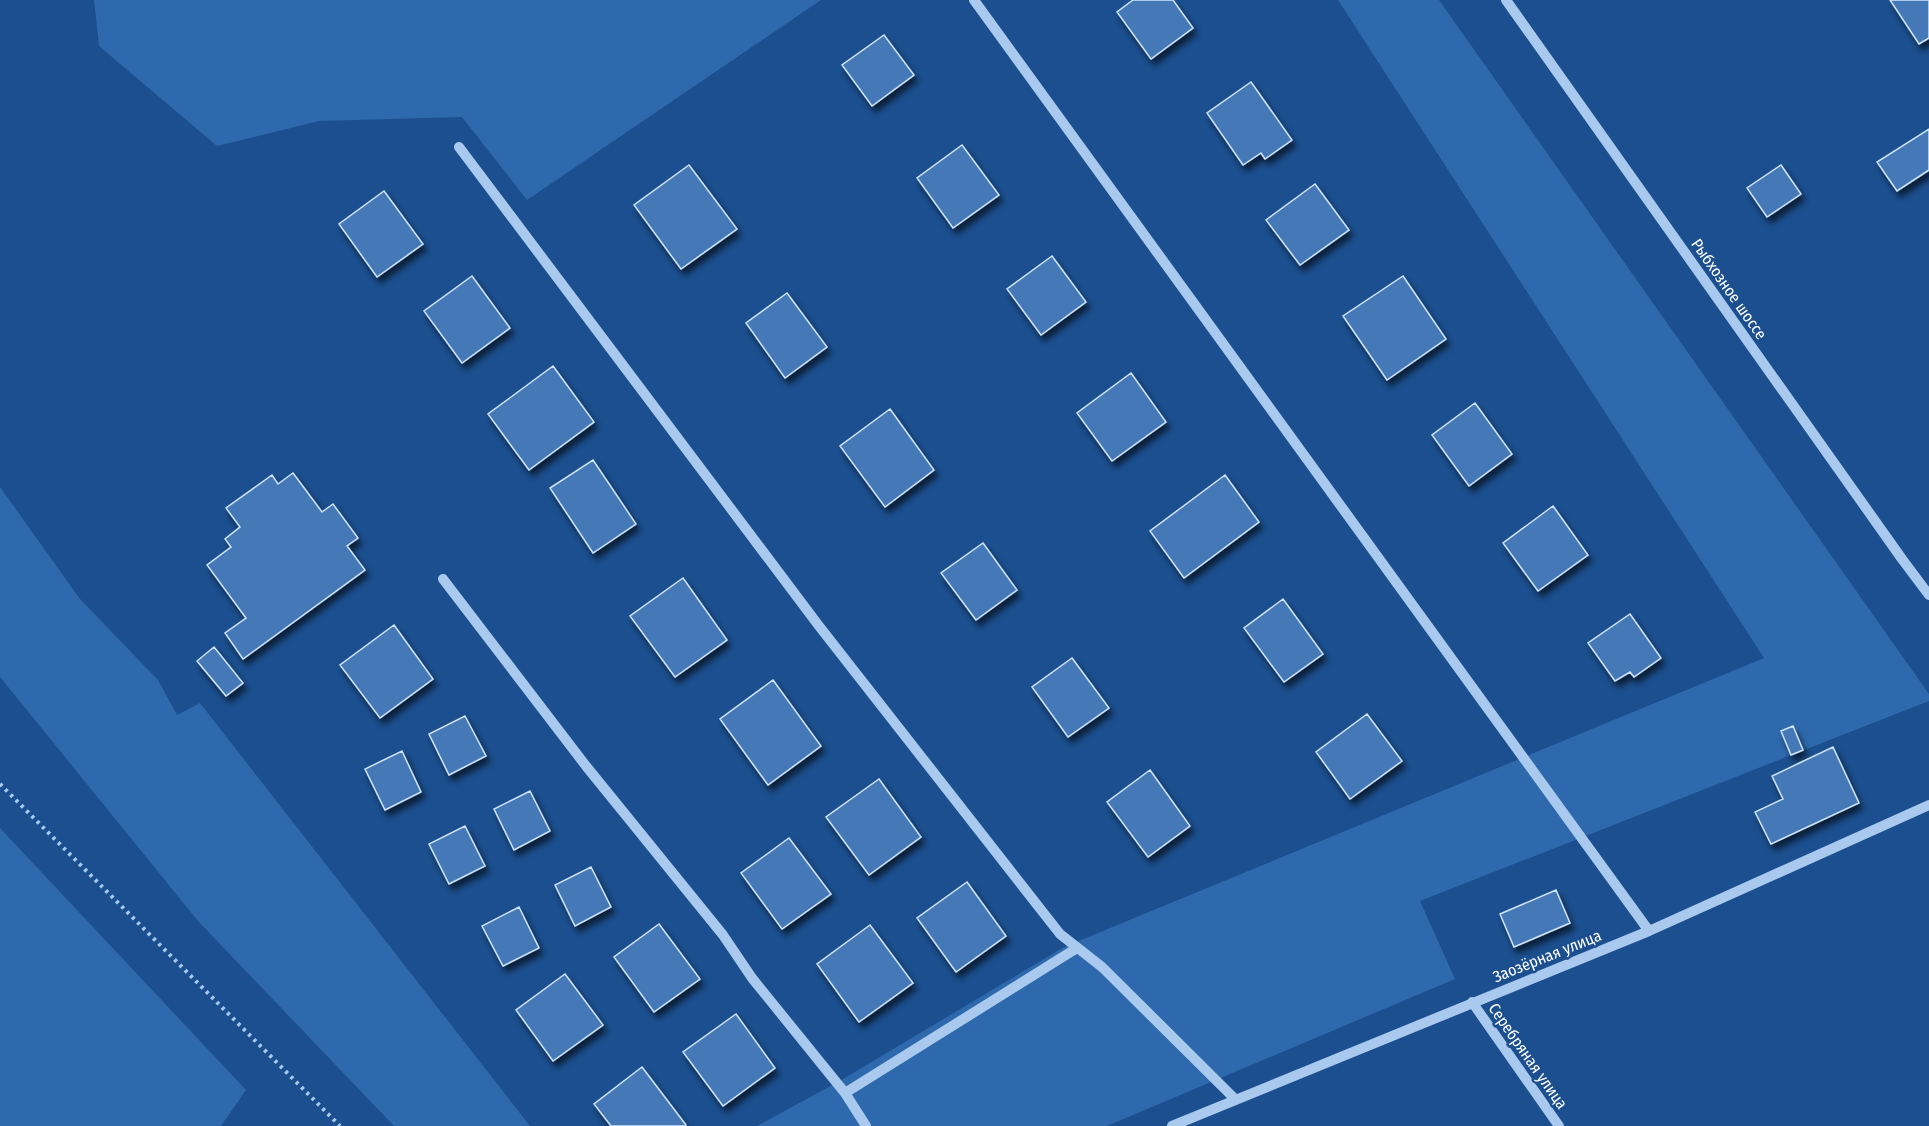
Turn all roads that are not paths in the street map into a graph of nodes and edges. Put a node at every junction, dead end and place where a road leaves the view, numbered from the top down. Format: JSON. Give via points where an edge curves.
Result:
{"nodes":[{"id":1,"x":974,"y":0,"type":"edge"},
{"id":2,"x":1506,"y":0,"type":"edge"},
{"id":3,"x":459,"y":147,"type":"dead end"},
{"id":4,"x":443,"y":579,"type":"dead end"},
{"id":5,"x":1929,"y":595,"type":"edge"},
{"id":6,"x":1929,"y":805,"type":"edge"},
{"id":7,"x":1649,"y":931,"type":"junction"},
{"id":8,"x":1077,"y":948,"type":"junction"},
{"id":9,"x":1472,"y":1002,"type":"junction"},
{"id":10,"x":845,"y":1093,"type":"junction"},
{"id":11,"x":1235,"y":1099,"type":"junction"},
{"id":12,"x":866,"y":1126,"type":"edge"},
{"id":13,"x":1172,"y":1126,"type":"edge"},
{"id":14,"x":1559,"y":1126,"type":"edge"}],
"edges":[{"from":1,"to":7,"type":"street"},
{"from":2,"to":5,"type":"street","name":"Рыбхозное шоссе"},
{"from":3,"to":8,"type":"street","via":[[819,626],[1060,934]]},
{"from":4,"to":10,"type":"street"},
{"from":6,"to":7,"type":"street","name":"Заозёрная улица"},
{"from":7,"to":9,"type":"street","name":"Заозёрная улица"},
{"from":8,"to":10,"type":"street"},
{"from":8,"to":11,"type":"street","via":[[1102,967]]},
{"from":9,"to":11,"type":"street","name":"Заозёрная улица"},
{"from":9,"to":14,"type":"street","name":"Серебряная улица"},
{"from":10,"to":12,"type":"street"},
{"from":11,"to":13,"type":"street","name":"Заозёрная улица"}]}
